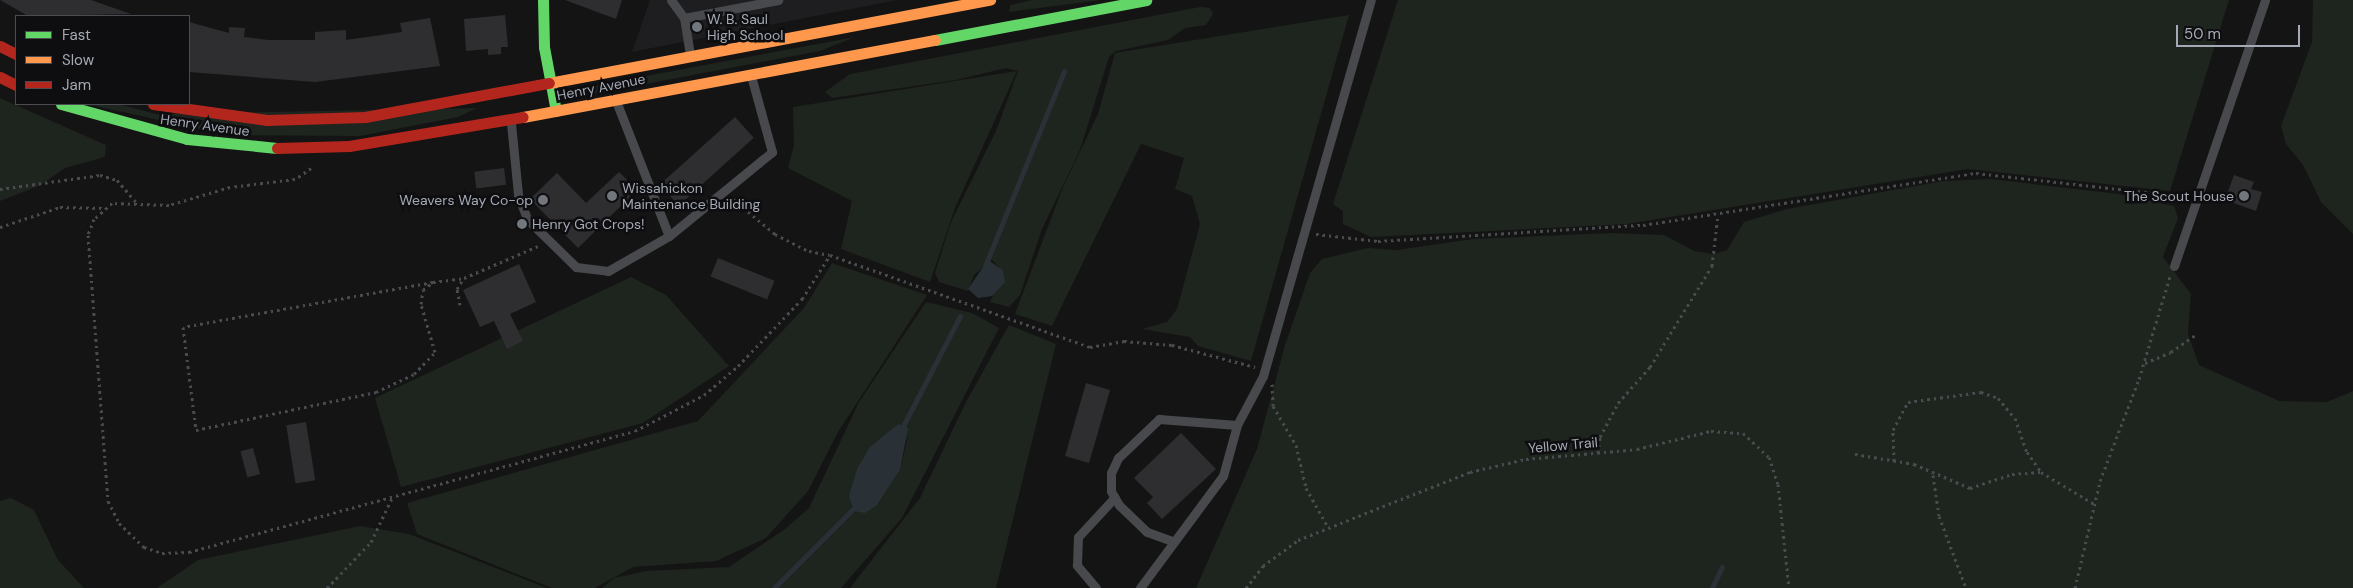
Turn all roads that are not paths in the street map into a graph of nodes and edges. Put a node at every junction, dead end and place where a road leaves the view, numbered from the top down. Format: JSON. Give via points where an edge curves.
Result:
{"nodes":[{"id":1,"x":544,"y":0,"type":"edge"},
{"id":2,"x":670,"y":0,"type":"edge"},
{"id":3,"x":778,"y":0,"type":"edge"},
{"id":4,"x":990,"y":0,"type":"edge"},
{"id":5,"x":1146,"y":0,"type":"edge"},
{"id":6,"x":1371,"y":0,"type":"edge"},
{"id":7,"x":2265,"y":0,"type":"edge"},
{"id":8,"x":969,"y":14,"type":"edge"},
{"id":9,"x":684,"y":18,"type":"junction"},
{"id":10,"x":0,"y":46,"type":"edge"},
{"id":11,"x":15,"y":54,"type":"edge"},
{"id":12,"x":690,"y":56,"type":"junction"},
{"id":13,"x":750,"y":74,"type":"junction"},
{"id":14,"x":0,"y":77,"type":"edge"},
{"id":15,"x":15,"y":84,"type":"edge"},
{"id":16,"x":551,"y":84,"type":"junction"},
{"id":17,"x":615,"y":100,"type":"junction"},
{"id":18,"x":65,"y":105,"type":"edge"},
{"id":19,"x":159,"y":105,"type":"edge"},
{"id":20,"x":556,"y":111,"type":"junction"},
{"id":21,"x":510,"y":120,"type":"junction"},
{"id":22,"x":669,"y":236,"type":"junction"},
{"id":23,"x":2174,"y":266,"type":"road end"},
{"id":24,"x":1237,"y":425,"type":"junction"},
{"id":25,"x":1115,"y":497,"type":"junction"},
{"id":26,"x":1172,"y":541,"type":"junction"},
{"id":27,"x":1096,"y":588,"type":"edge"},
{"id":28,"x":1140,"y":588,"type":"edge"}],
"edges":[{"from":1,"to":16,"type":"main road","via":[[544,47]]},
{"from":2,"to":9,"type":"lane"},
{"from":3,"to":9,"type":"lane"},
{"from":4,"to":8,"type":"main road","name":"Henry Avenue"},
{"from":5,"to":8,"type":"main road","name":"Henry Avenue"},
{"from":6,"to":24,"type":"lane","via":[[1265,371]]},
{"from":7,"to":23,"type":"lane"},
{"from":8,"to":12,"type":"main road","name":"Henry Avenue"},
{"from":8,"to":13,"type":"main road","name":"Henry Avenue"},
{"from":9,"to":12,"type":"lane"},
{"from":10,"to":11,"type":"main road"},
{"from":12,"to":16,"type":"main road","name":"Henry Avenue"},
{"from":13,"to":17,"type":"main road","name":"Henry Avenue"},
{"from":13,"to":22,"type":"lane","via":[[772,152]]},
{"from":14,"to":15,"type":"main road"},
{"from":16,"to":19,"type":"main road","name":"Henry Avenue","via":[[332,120],[237,118]]},
{"from":16,"to":20,"type":"main road"},
{"from":17,"to":20,"type":"main road","name":"Henry Avenue"},
{"from":17,"to":22,"type":"lane"},
{"from":18,"to":21,"type":"main road","name":"Henry Avenue","via":[[187,139],[314,148],[424,136]]},
{"from":20,"to":21,"type":"main road","name":"Henry Avenue"},
{"from":21,"to":22,"type":"lane","via":[[520,202],[547,241],[576,268],[597,273],[634,260]]},
{"from":24,"to":25,"type":"lane","via":[[1160,418],[1118,458],[1111,473]]},
{"from":24,"to":26,"type":"lane","via":[[1223,476]]},
{"from":25,"to":26,"type":"lane","via":[[1132,520]]},
{"from":25,"to":27,"type":"lane","via":[[1078,537],[1077,565]]},
{"from":26,"to":28,"type":"lane"}]}
